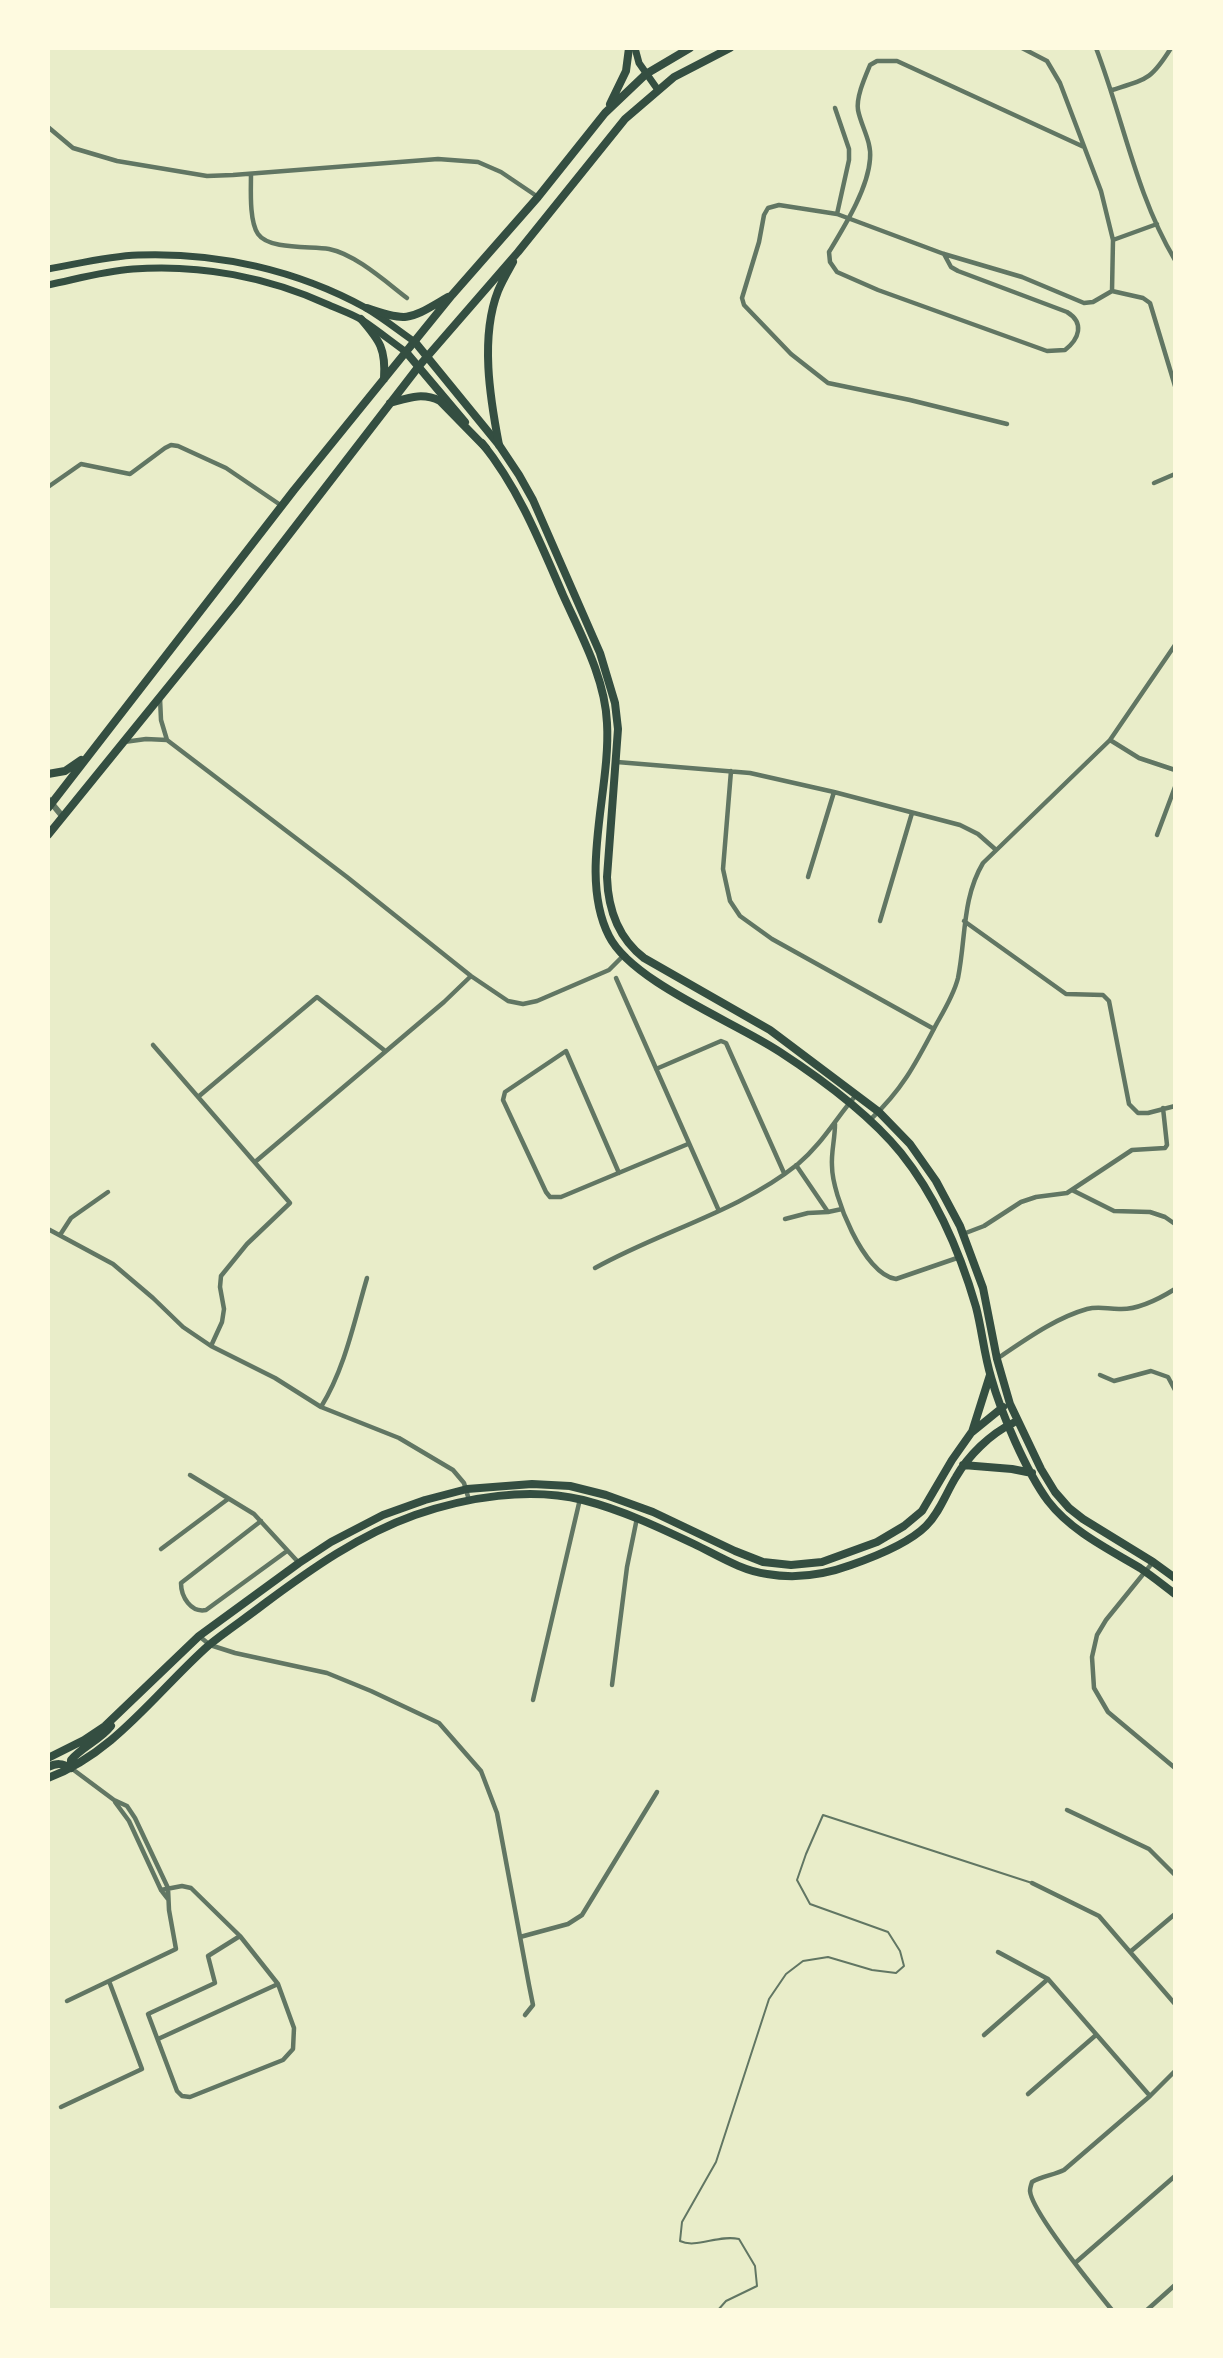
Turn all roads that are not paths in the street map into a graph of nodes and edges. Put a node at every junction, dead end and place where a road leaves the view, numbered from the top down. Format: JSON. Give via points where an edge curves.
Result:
{"nodes":[{"id":1,"x":629,"y":48,"type":"edge"},
{"id":2,"x":635,"y":48,"type":"edge"},
{"id":3,"x":690,"y":48,"type":"edge"},
{"id":4,"x":730,"y":48,"type":"edge"},
{"id":5,"x":1022,"y":48,"type":"edge"},
{"id":6,"x":1096,"y":48,"type":"edge"},
{"id":7,"x":1171,"y":48,"type":"edge"},
{"id":8,"x":646,"y":74,"type":"junction"},
{"id":9,"x":658,"y":90,"type":"junction"},
{"id":10,"x":1112,"y":90,"type":"junction"},
{"id":11,"x":835,"y":108,"type":"dead end"},
{"id":12,"x":605,"y":113,"type":"junction"},
{"id":13,"x":48,"y":127,"type":"edge"},
{"id":14,"x":1084,"y":147,"type":"junction"},
{"id":15,"x":251,"y":174,"type":"junction"},
{"id":16,"x":538,"y":197,"type":"junction"},
{"id":17,"x":837,"y":214,"type":"junction"},
{"id":18,"x":850,"y":218,"type":"junction"},
{"id":19,"x":1157,"y":224,"type":"junction"},
{"id":20,"x":1113,"y":240,"type":"junction"},
{"id":21,"x":518,"y":252,"type":"junction"},
{"id":22,"x":944,"y":254,"type":"junction"},
{"id":23,"x":1175,"y":260,"type":"edge"},
{"id":24,"x":48,"y":269,"type":"edge"},
{"id":25,"x":48,"y":285,"type":"edge"},
{"id":26,"x":1112,"y":291,"type":"junction"},
{"id":27,"x":452,"y":295,"type":"junction"},
{"id":28,"x":407,"y":298,"type":"dead end"},
{"id":29,"x":367,"y":308,"type":"junction"},
{"id":30,"x":360,"y":319,"type":"junction"},
{"id":31,"x":415,"y":342,"type":"junction"},
{"id":32,"x":406,"y":352,"type":"junction"},
{"id":33,"x":428,"y":355,"type":"junction"},
{"id":34,"x":419,"y":366,"type":"junction"},
{"id":35,"x":384,"y":379,"type":"junction"},
{"id":36,"x":1175,"y":386,"type":"edge"},
{"id":37,"x":390,"y":403,"type":"junction"},
{"id":38,"x":1007,"y":424,"type":"dead end"},
{"id":39,"x":499,"y":445,"type":"junction"},
{"id":40,"x":486,"y":448,"type":"junction"},
{"id":41,"x":1175,"y":474,"type":"edge"},
{"id":42,"x":1154,"y":483,"type":"dead end"},
{"id":43,"x":48,"y":487,"type":"edge"},
{"id":44,"x":282,"y":506,"type":"junction"},
{"id":45,"x":1175,"y":645,"type":"edge"},
{"id":46,"x":160,"y":698,"type":"junction"},
{"id":47,"x":167,"y":740,"type":"junction"},
{"id":48,"x":1110,"y":740,"type":"junction"},
{"id":49,"x":124,"y":742,"type":"junction"},
{"id":50,"x":96,"y":747,"type":"junction"},
{"id":51,"x":617,"y":762,"type":"junction"},
{"id":52,"x":1175,"y":770,"type":"edge"},
{"id":53,"x":731,"y":771,"type":"junction"},
{"id":54,"x":48,"y":774,"type":"edge"},
{"id":55,"x":1175,"y":787,"type":"edge"},
{"id":56,"x":834,"y":792,"type":"junction"},
{"id":57,"x":49,"y":803,"type":"edge"},
{"id":58,"x":912,"y":813,"type":"junction"},
{"id":59,"x":63,"y":817,"type":"junction"},
{"id":60,"x":1157,"y":835,"type":"dead end"},
{"id":61,"x":48,"y":836,"type":"edge"},
{"id":62,"x":995,"y":849,"type":"junction"},
{"id":63,"x":808,"y":877,"type":"dead end"},
{"id":64,"x":880,"y":921,"type":"dead end"},
{"id":65,"x":964,"y":921,"type":"junction"},
{"id":66,"x":623,"y":956,"type":"junction"},
{"id":67,"x":471,"y":976,"type":"junction"},
{"id":68,"x":616,"y":978,"type":"dead end"},
{"id":69,"x":934,"y":1029,"type":"junction"},
{"id":70,"x":153,"y":1045,"type":"dead end"},
{"id":71,"x":384,"y":1050,"type":"junction"},
{"id":72,"x":656,"y":1069,"type":"junction"},
{"id":73,"x":856,"y":1094,"type":"junction"},
{"id":74,"x":198,"y":1097,"type":"junction"},
{"id":75,"x":849,"y":1103,"type":"junction"},
{"id":76,"x":1175,"y":1106,"type":"edge"},
{"id":77,"x":1163,"y":1108,"type":"junction"},
{"id":78,"x":879,"y":1112,"type":"junction"},
{"id":79,"x":870,"y":1120,"type":"junction"},
{"id":80,"x":835,"y":1124,"type":"junction"},
{"id":81,"x":688,"y":1144,"type":"junction"},
{"id":82,"x":255,"y":1162,"type":"junction"},
{"id":83,"x":796,"y":1165,"type":"junction"},
{"id":84,"x":619,"y":1173,"type":"junction"},
{"id":85,"x":784,"y":1173,"type":"junction"},
{"id":86,"x":1072,"y":1190,"type":"junction"},
{"id":87,"x":108,"y":1192,"type":"dead end"},
{"id":88,"x":842,"y":1209,"type":"junction"},
{"id":89,"x":719,"y":1211,"type":"junction"},
{"id":90,"x":828,"y":1212,"type":"junction"},
{"id":91,"x":785,"y":1219,"type":"dead end"},
{"id":92,"x":1175,"y":1224,"type":"edge"},
{"id":93,"x":48,"y":1229,"type":"edge"},
{"id":94,"x":963,"y":1234,"type":"junction"},
{"id":95,"x":60,"y":1235,"type":"junction"},
{"id":96,"x":960,"y":1257,"type":"junction"},
{"id":97,"x":595,"y":1268,"type":"dead end"},
{"id":98,"x":367,"y":1278,"type":"dead end"},
{"id":99,"x":1175,"y":1289,"type":"edge"},
{"id":100,"x":211,"y":1346,"type":"junction"},
{"id":101,"x":997,"y":1359,"type":"junction"},
{"id":102,"x":990,"y":1375,"type":"junction"},
{"id":103,"x":1100,"y":1375,"type":"dead end"},
{"id":104,"x":1175,"y":1390,"type":"edge"},
{"id":105,"x":1010,"y":1404,"type":"junction"},
{"id":106,"x":321,"y":1407,"type":"junction"},
{"id":107,"x":1001,"y":1408,"type":"junction"},
{"id":108,"x":1017,"y":1421,"type":"junction"},
{"id":109,"x":1008,"y":1425,"type":"junction"},
{"id":110,"x":971,"y":1433,"type":"junction"},
{"id":111,"x":963,"y":1465,"type":"junction"},
{"id":112,"x":1032,"y":1473,"type":"junction"},
{"id":113,"x":190,"y":1475,"type":"dead end"},
{"id":114,"x":467,"y":1489,"type":"junction"},
{"id":115,"x":228,"y":1498,"type":"junction"},
{"id":116,"x":580,"y":1499,"type":"junction"},
{"id":117,"x":469,"y":1500,"type":"junction"},
{"id":118,"x":637,"y":1518,"type":"junction"},
{"id":119,"x":261,"y":1521,"type":"junction"},
{"id":120,"x":161,"y":1549,"type":"dead end"},
{"id":121,"x":288,"y":1551,"type":"junction"},
{"id":122,"x":1153,"y":1562,"type":"junction"},
{"id":123,"x":299,"y":1563,"type":"junction"},
{"id":124,"x":1145,"y":1572,"type":"junction"},
{"id":125,"x":1175,"y":1578,"type":"edge"},
{"id":126,"x":1175,"y":1594,"type":"edge"},
{"id":127,"x":199,"y":1636,"type":"junction"},
{"id":128,"x":210,"y":1645,"type":"junction"},
{"id":129,"x":612,"y":1685,"type":"dead end"},
{"id":130,"x":534,"y":1700,"type":"dead end"},
{"id":131,"x":123,"y":1709,"type":"junction"},
{"id":132,"x":48,"y":1758,"type":"edge"},
{"id":133,"x":48,"y":1767,"type":"edge"},
{"id":134,"x":71,"y":1768,"type":"junction"},
{"id":135,"x":1175,"y":1768,"type":"edge"},
{"id":136,"x":48,"y":1778,"type":"edge"},
{"id":137,"x":657,"y":1792,"type":"dead end"},
{"id":138,"x":114,"y":1800,"type":"junction"},
{"id":139,"x":1067,"y":1810,"type":"dead end"},
{"id":140,"x":1175,"y":1875,"type":"edge"},
{"id":141,"x":1032,"y":1883,"type":"joint"},
{"id":142,"x":168,"y":1888,"type":"junction"},
{"id":143,"x":161,"y":1890,"type":"junction"},
{"id":144,"x":168,"y":1899,"type":"junction"},
{"id":145,"x":1175,"y":1914,"type":"edge"},
{"id":146,"x":240,"y":1936,"type":"junction"},
{"id":147,"x":520,"y":1937,"type":"junction"},
{"id":148,"x":998,"y":1952,"type":"dead end"},
{"id":149,"x":1130,"y":1952,"type":"junction"},
{"id":150,"x":1048,"y":1979,"type":"junction"},
{"id":151,"x":109,"y":1981,"type":"junction"},
{"id":152,"x":278,"y":1984,"type":"junction"},
{"id":153,"x":67,"y":2001,"type":"dead end"},
{"id":154,"x":1175,"y":2004,"type":"edge"},
{"id":155,"x":525,"y":2015,"type":"dead end"},
{"id":156,"x":984,"y":2035,"type":"dead end"},
{"id":157,"x":1096,"y":2035,"type":"junction"},
{"id":158,"x":158,"y":2039,"type":"junction"},
{"id":159,"x":1175,"y":2071,"type":"edge"},
{"id":160,"x":1029,"y":2094,"type":"dead end"},
{"id":161,"x":1150,"y":2096,"type":"junction"},
{"id":162,"x":61,"y":2107,"type":"dead end"},
{"id":163,"x":1175,"y":2176,"type":"edge"},
{"id":164,"x":1075,"y":2263,"type":"junction"},
{"id":165,"x":1175,"y":2285,"type":"edge"},
{"id":166,"x":718,"y":2310,"type":"edge"},
{"id":167,"x":1112,"y":2310,"type":"edge"},
{"id":168,"x":1147,"y":2310,"type":"edge"}],
"edges":[{"from":1,"to":12,"type":"main road","via":[[626,71]]},
{"from":2,"to":8,"type":"main road"},
{"from":3,"to":8,"type":"main road"},
{"from":4,"to":9,"type":"main road","via":[[692,66]]},
{"from":5,"to":14,"type":"street","via":[[1047,61],[1060,83]]},
{"from":6,"to":10,"type":"street"},
{"from":7,"to":10,"type":"street","via":[[1152,76]]},
{"from":8,"to":9,"type":"main road"},
{"from":8,"to":12,"type":"main road"},
{"from":9,"to":21,"type":"main road","via":[[625,119]]},
{"from":10,"to":19,"type":"street","via":[[1137,177]]},
{"from":11,"to":17,"type":"street","via":[[849,149]]},
{"from":12,"to":16,"type":"main road"},
{"from":13,"to":15,"type":"street","via":[[73,148],[117,161],[207,176]]},
{"from":14,"to":18,"type":"street","via":[[897,61],[877,61],[870,65],[858,108],[870,159]]},
{"from":14,"to":20,"type":"street","via":[[1101,190]]},
{"from":15,"to":16,"type":"street","via":[[448,160],[478,162]]},
{"from":15,"to":28,"type":"street","via":[[254,224],[267,242],[330,249],[346,255]]},
{"from":16,"to":27,"type":"main road"},
{"from":17,"to":18,"type":"street"},
{"from":17,"to":38,"type":"street","via":[[779,205],[768,208],[742,290],[744,305],[805,367],[828,383]]},
{"from":18,"to":22,"type":"street"},
{"from":18,"to":22,"type":"street","via":[[829,252],[837,272],[1047,351],[1065,350],[1077,338],[1078,326],[1072,315],[958,271]]},
{"from":19,"to":20,"type":"street"},
{"from":19,"to":23,"type":"street"},
{"from":20,"to":26,"type":"street"},
{"from":21,"to":33,"type":"main road"},
{"from":21,"to":39,"type":"main road","via":[[498,292],[490,326],[491,401]]},
{"from":22,"to":26,"type":"street","via":[[1022,277],[1084,303]]},
{"from":24,"to":29,"type":"main road","via":[[137,255],[226,260],[306,280]]},
{"from":25,"to":30,"type":"main road","via":[[88,274],[134,268],[179,268],[270,281]]},
{"from":26,"to":36,"type":"street","via":[[1150,303]]},
{"from":27,"to":29,"type":"main road","via":[[403,319]]},
{"from":27,"to":31,"type":"main road"},
{"from":29,"to":31,"type":"main road"},
{"from":30,"to":32,"type":"main road"},
{"from":30,"to":35,"type":"main road","via":[[382,349]]},
{"from":31,"to":32,"type":"main road"},
{"from":31,"to":33,"type":"main road"},
{"from":32,"to":34,"type":"main road"},
{"from":32,"to":35,"type":"main road"},
{"from":33,"to":34,"type":"main road"},
{"from":33,"to":39,"type":"main road"},
{"from":34,"to":37,"type":"main road"},
{"from":34,"to":40,"type":"main road"},
{"from":35,"to":44,"type":"main road"},
{"from":37,"to":40,"type":"main road","via":[[412,396],[440,401]]},
{"from":37,"to":46,"type":"main road"},
{"from":39,"to":51,"type":"main road","via":[[533,500],[600,653],[615,704]]},
{"from":40,"to":66,"type":"main road","via":[[526,511],[600,685],[607,720],[607,752],[596,896],[608,935]]},
{"from":41,"to":42,"type":"street"},
{"from":43,"to":44,"type":"street","via":[[81,464],[130,474],[165,448],[178,446],[226,468]]},
{"from":44,"to":50,"type":"main road"},
{"from":45,"to":48,"type":"street"},
{"from":46,"to":47,"type":"street"},
{"from":46,"to":49,"type":"main road"},
{"from":47,"to":49,"type":"street"},
{"from":47,"to":67,"type":"street"},
{"from":48,"to":52,"type":"street","via":[[1139,758]]},
{"from":48,"to":62,"type":"street"},
{"from":49,"to":59,"type":"main road"},
{"from":50,"to":54,"type":"main road","via":[[65,771]]},
{"from":50,"to":57,"type":"main road"},
{"from":51,"to":53,"type":"street"},
{"from":51,"to":73,"type":"main road","via":[[607,877],[608,897],[622,935],[644,958],[770,1030]]},
{"from":53,"to":56,"type":"street"},
{"from":53,"to":69,"type":"street","via":[[723,869],[730,902],[740,916],[772,939]]},
{"from":55,"to":60,"type":"street"},
{"from":56,"to":58,"type":"street"},
{"from":56,"to":63,"type":"street"},
{"from":57,"to":59,"type":"street"},
{"from":58,"to":62,"type":"street","via":[[970,829]]},
{"from":58,"to":64,"type":"street"},
{"from":59,"to":61,"type":"main road"},
{"from":62,"to":65,"type":"street","via":[[976,874]]},
{"from":65,"to":69,"type":"street","via":[[957,981]]},
{"from":65,"to":77,"type":"street","via":[[1066,994],[1103,995],[1109,1001],[1129,1104],[1138,1113]]},
{"from":66,"to":67,"type":"street","via":[[609,970],[523,1005],[508,1001]]},
{"from":66,"to":75,"type":"main road","via":[[640,972],[780,1052]]},
{"from":67,"to":71,"type":"street"},
{"from":68,"to":72,"type":"street"},
{"from":69,"to":78,"type":"street","via":[[909,1076]]},
{"from":70,"to":74,"type":"street"},
{"from":71,"to":74,"type":"street","via":[[317,997]]},
{"from":71,"to":82,"type":"street"},
{"from":72,"to":81,"type":"street"},
{"from":72,"to":85,"type":"street","via":[[721,1041],[726,1043]]},
{"from":73,"to":75,"type":"street"},
{"from":73,"to":78,"type":"main road"},
{"from":74,"to":82,"type":"street"},
{"from":75,"to":79,"type":"main road"},
{"from":75,"to":80,"type":"street"},
{"from":76,"to":77,"type":"street"},
{"from":77,"to":86,"type":"street","via":[[1165,1148],[1132,1150]]},
{"from":78,"to":79,"type":"street"},
{"from":78,"to":94,"type":"main road","via":[[910,1144],[936,1181]]},
{"from":79,"to":96,"type":"main road","via":[[927,1189]]},
{"from":80,"to":83,"type":"street"},
{"from":80,"to":88,"type":"street","via":[[832,1167]]},
{"from":81,"to":84,"type":"street"},
{"from":81,"to":89,"type":"street"},
{"from":82,"to":100,"type":"street","via":[[289,1205],[247,1244],[221,1276],[224,1309]]},
{"from":83,"to":85,"type":"street"},
{"from":83,"to":90,"type":"street"},
{"from":84,"to":84,"type":"street","via":[[566,1051],[508,1089],[503,1100],[550,1197],[561,1197]]},
{"from":85,"to":89,"type":"street","via":[[757,1193]]},
{"from":86,"to":92,"type":"street","via":[[1114,1211],[1150,1212]]},
{"from":86,"to":94,"type":"street","via":[[1036,1197]]},
{"from":87,"to":95,"type":"street","via":[[71,1218]]},
{"from":88,"to":90,"type":"street"},
{"from":88,"to":96,"type":"street","via":[[867,1257],[891,1278]]},
{"from":89,"to":97,"type":"street"},
{"from":90,"to":91,"type":"street"},
{"from":93,"to":95,"type":"street"},
{"from":94,"to":101,"type":"main road","via":[[983,1288]]},
{"from":95,"to":100,"type":"street","via":[[113,1264],[183,1327]]},
{"from":96,"to":102,"type":"main road"},
{"from":98,"to":106,"type":"street","via":[[341,1367]]},
{"from":99,"to":101,"type":"street","via":[[1138,1307],[1099,1306],[1077,1312]]},
{"from":100,"to":106,"type":"street","via":[[275,1378]]},
{"from":101,"to":105,"type":"main road"},
{"from":102,"to":107,"type":"main road"},
{"from":102,"to":110,"type":"main road"},
{"from":103,"to":104,"type":"street","via":[[1114,1381],[1151,1371],[1168,1377]]},
{"from":105,"to":107,"type":"main road"},
{"from":105,"to":108,"type":"main road"},
{"from":106,"to":114,"type":"street","via":[[399,1438],[453,1470]]},
{"from":107,"to":109,"type":"main road"},
{"from":107,"to":110,"type":"main road"},
{"from":108,"to":109,"type":"main road"},
{"from":108,"to":122,"type":"main road","via":[[1041,1469],[1068,1508]]},
{"from":109,"to":111,"type":"main road"},
{"from":109,"to":112,"type":"main road"},
{"from":110,"to":114,"type":"main road","via":[[922,1511],[904,1526],[845,1555],[809,1564],[763,1562],[653,1512],[570,1486],[532,1484]]},
{"from":111,"to":112,"type":"main road"},
{"from":111,"to":118,"type":"main road","via":[[925,1527],[883,1553],[813,1576],[764,1574]]},
{"from":112,"to":124,"type":"main road","via":[[1062,1517]]},
{"from":113,"to":115,"type":"street"},
{"from":114,"to":117,"type":"street"},
{"from":114,"to":123,"type":"main road","via":[[367,1522]]},
{"from":115,"to":119,"type":"street"},
{"from":115,"to":120,"type":"street"},
{"from":116,"to":117,"type":"main road","via":[[527,1495]]},
{"from":116,"to":118,"type":"main road"},
{"from":116,"to":130,"type":"street"},
{"from":117,"to":128,"type":"main road","via":[[413,1516],[357,1541]]},
{"from":118,"to":129,"type":"street"},
{"from":119,"to":121,"type":"street"},
{"from":119,"to":121,"type":"street","via":[[181,1583],[186,1601],[193,1609],[206,1610]]},
{"from":121,"to":123,"type":"street"},
{"from":122,"to":124,"type":"street"},
{"from":122,"to":125,"type":"main road"},
{"from":123,"to":127,"type":"main road"},
{"from":124,"to":126,"type":"main road"},
{"from":124,"to":135,"type":"street","via":[[1097,1635],[1092,1657],[1094,1688],[1108,1712]]},
{"from":127,"to":128,"type":"street"},
{"from":127,"to":131,"type":"main road"},
{"from":128,"to":134,"type":"main road","via":[[116,1737]]},
{"from":128,"to":147,"type":"street","via":[[327,1673],[439,1723],[481,1771],[498,1813]]},
{"from":131,"to":132,"type":"main road","via":[[84,1740]]},
{"from":131,"to":134,"type":"main road","via":[[108,1730],[71,1760]]},
{"from":133,"to":134,"type":"main road","via":[[56,1763]]},
{"from":134,"to":136,"type":"main road"},
{"from":134,"to":138,"type":"street"},
{"from":137,"to":147,"type":"street","via":[[582,1915],[568,1924]]},
{"from":138,"to":142,"type":"street","via":[[127,1806],[135,1818]]},
{"from":138,"to":143,"type":"street","via":[[129,1821]]},
{"from":139,"to":140,"type":"street","via":[[1149,1849]]},
{"from":141,"to":149,"type":"street","via":[[1099,1916]]},
{"from":141,"to":166,"type":"lane","via":[[824,1815],[797,1880],[810,1904],[888,1932],[904,1966],[896,1973],[828,1957],[803,1961],[786,1974],[769,1999],[716,2162],[682,2222],[680,2241],[692,2244],[727,2236],[739,2239],[755,2266],[758,2286],[726,2301]]},
{"from":142,"to":143,"type":"street"},
{"from":142,"to":144,"type":"street"},
{"from":142,"to":146,"type":"street","via":[[190,1888]]},
{"from":143,"to":144,"type":"street"},
{"from":144,"to":151,"type":"street","via":[[176,1949]]},
{"from":145,"to":149,"type":"street"},
{"from":146,"to":152,"type":"street"},
{"from":146,"to":158,"type":"street","via":[[208,1956],[215,1983],[148,2014]]},
{"from":147,"to":155,"type":"street","via":[[533,2005]]},
{"from":148,"to":150,"type":"street"},
{"from":149,"to":154,"type":"street"},
{"from":150,"to":156,"type":"street"},
{"from":150,"to":157,"type":"street"},
{"from":151,"to":153,"type":"street"},
{"from":151,"to":162,"type":"street","via":[[142,2069]]},
{"from":152,"to":158,"type":"street"},
{"from":152,"to":158,"type":"street","via":[[294,2028],[293,2049],[283,2060],[190,2097],[182,2096]]},
{"from":157,"to":160,"type":"street"},
{"from":157,"to":161,"type":"street"},
{"from":159,"to":161,"type":"street"},
{"from":161,"to":164,"type":"street","via":[[1064,2170],[1032,2182],[1029,2190],[1035,2206]]},
{"from":163,"to":164,"type":"street"},
{"from":164,"to":167,"type":"street"},
{"from":165,"to":168,"type":"street"}]}
